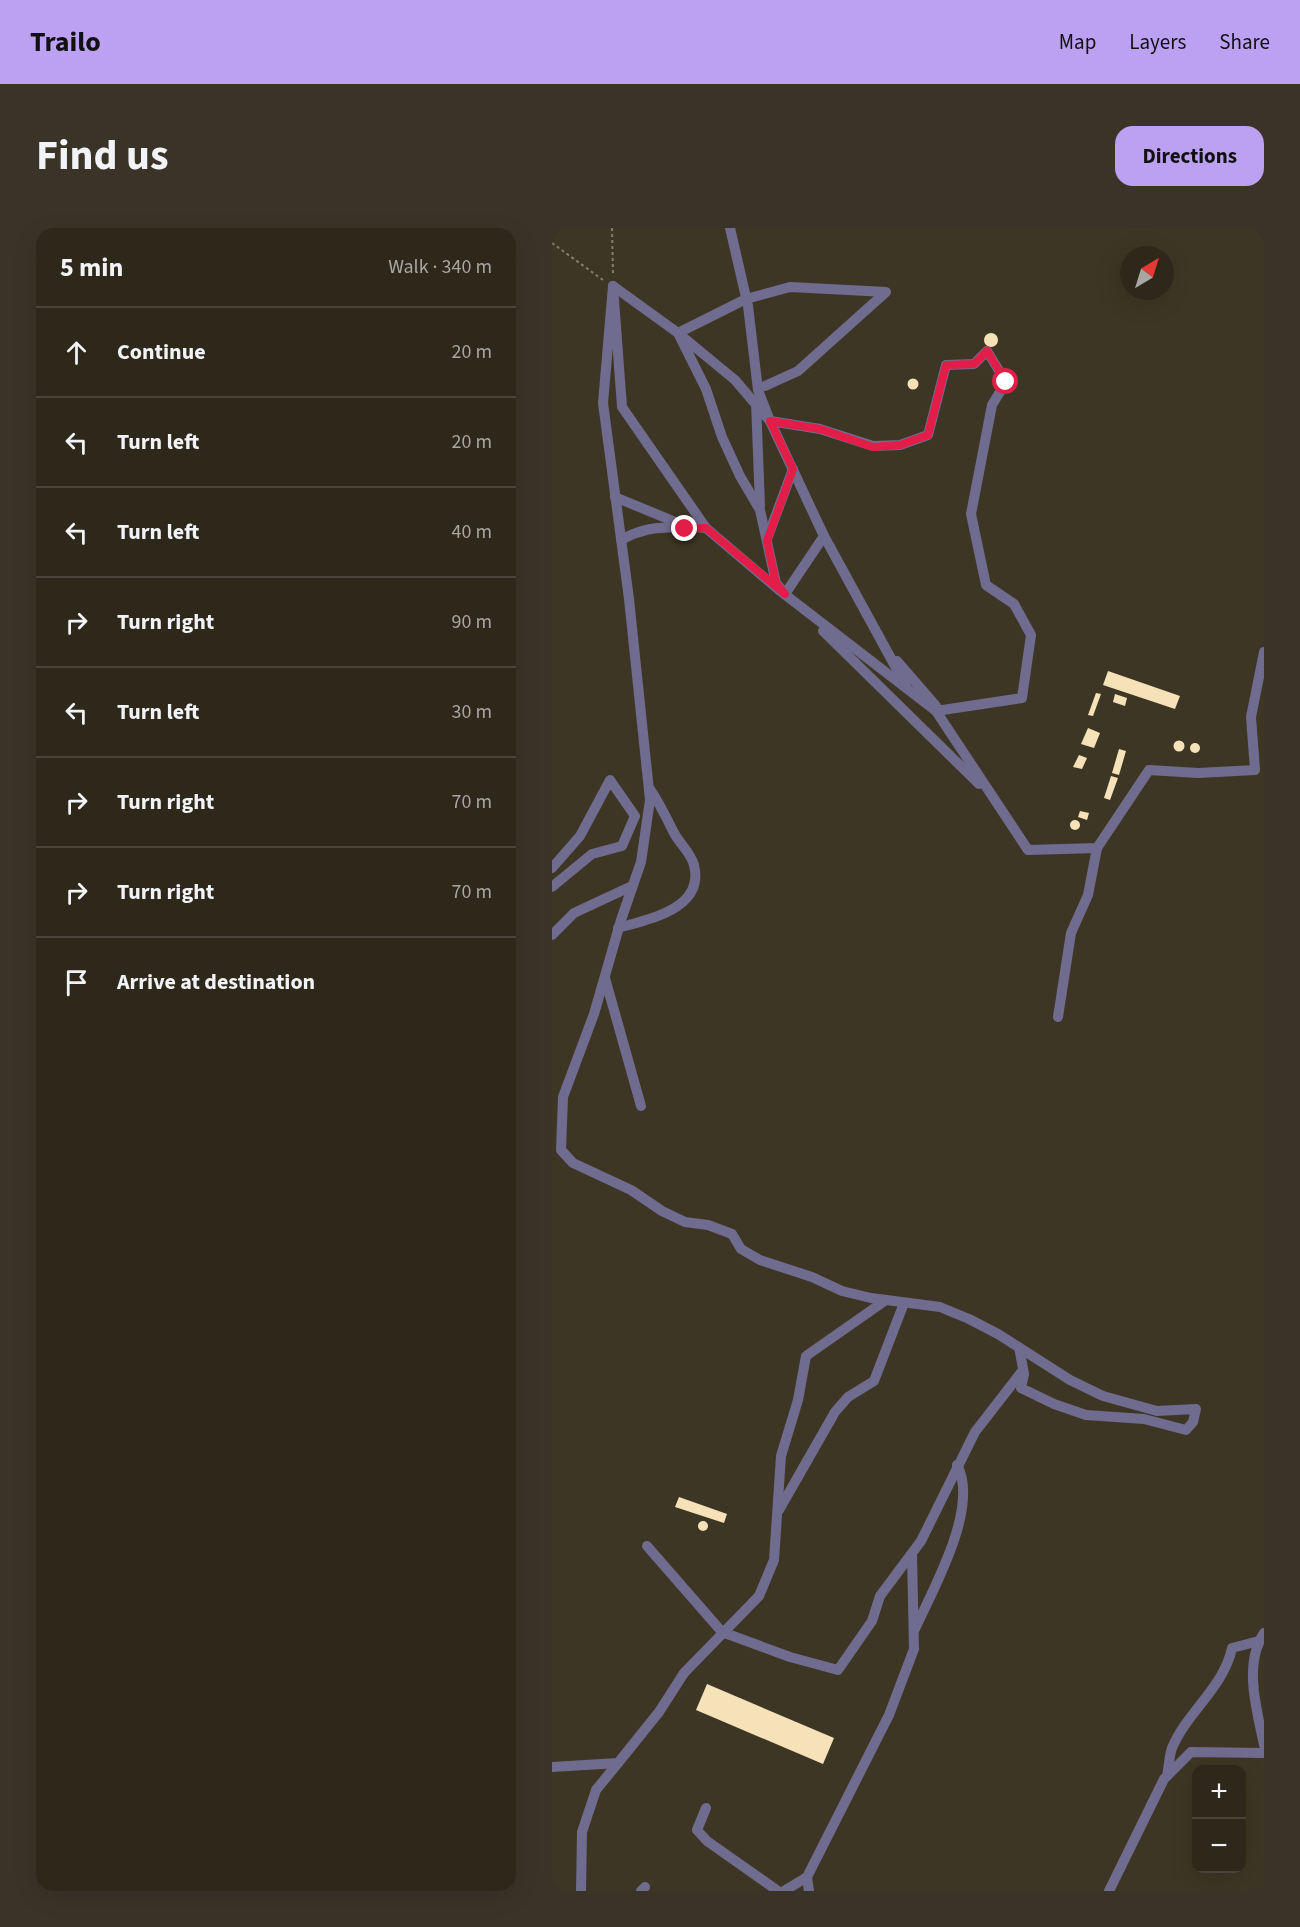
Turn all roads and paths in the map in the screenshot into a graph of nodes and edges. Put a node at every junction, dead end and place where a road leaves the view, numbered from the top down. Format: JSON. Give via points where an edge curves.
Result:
{"nodes":[{"id":1,"x":612,"y":228,"type":"edge"},
{"id":2,"x":730,"y":228,"type":"edge"},
{"id":3,"x":552,"y":243,"type":"edge"},
{"id":4,"x":613,"y":286,"type":"junction"},
{"id":5,"x":746,"y":299,"type":"junction"},
{"id":6,"x":678,"y":333,"type":"junction"},
{"id":7,"x":765,"y":386,"type":"dead end"},
{"id":8,"x":756,"y":401,"type":"junction"},
{"id":9,"x":770,"y":421,"type":"junction"},
{"id":10,"x":793,"y":469,"type":"junction"},
{"id":11,"x":615,"y":497,"type":"junction"},
{"id":12,"x":760,"y":510,"type":"junction"},
{"id":13,"x":693,"y":527,"type":"junction"},
{"id":14,"x":706,"y":528,"type":"junction"},
{"id":15,"x":824,"y":536,"type":"junction"},
{"id":16,"x":621,"y":540,"type":"junction"},
{"id":17,"x":767,"y":541,"type":"junction"},
{"id":18,"x":786,"y":596,"type":"junction"},
{"id":19,"x":883,"y":644,"type":"junction"},
{"id":20,"x":1264,"y":652,"type":"edge"},
{"id":21,"x":908,"y":689,"type":"junction"},
{"id":22,"x":938,"y":711,"type":"junction"},
{"id":23,"x":648,"y":787,"type":"junction"},
{"id":24,"x":994,"y":799,"type":"junction"},
{"id":25,"x":1097,"y":848,"type":"junction"},
{"id":26,"x":553,"y":866,"type":"edge"},
{"id":27,"x":632,"y":886,"type":"junction"},
{"id":28,"x":552,"y":887,"type":"edge"},
{"id":29,"x":618,"y":928,"type":"junction"},
{"id":30,"x":552,"y":935,"type":"edge"},
{"id":31,"x":605,"y":978,"type":"junction"},
{"id":32,"x":1058,"y":1017,"type":"dead end"},
{"id":33,"x":641,"y":1107,"type":"dead end"},
{"id":34,"x":885,"y":1300,"type":"junction"},
{"id":35,"x":904,"y":1303,"type":"junction"},
{"id":36,"x":1019,"y":1347,"type":"junction"},
{"id":37,"x":1023,"y":1370,"type":"junction"},
{"id":38,"x":957,"y":1465,"type":"junction"},
{"id":39,"x":778,"y":1513,"type":"junction"},
{"id":40,"x":647,"y":1546,"type":"dead end"},
{"id":41,"x":912,"y":1554,"type":"junction"},
{"id":42,"x":722,"y":1632,"type":"junction"},
{"id":43,"x":914,"y":1632,"type":"junction"},
{"id":44,"x":1261,"y":1637,"type":"edge"},
{"id":45,"x":1264,"y":1744,"type":"edge"},
{"id":46,"x":1264,"y":1754,"type":"edge"},
{"id":47,"x":618,"y":1763,"type":"junction"},
{"id":48,"x":552,"y":1767,"type":"edge"},
{"id":49,"x":1167,"y":1776,"type":"junction"},
{"id":50,"x":706,"y":1809,"type":"dead end"},
{"id":51,"x":807,"y":1877,"type":"junction"},
{"id":52,"x":581,"y":1891,"type":"edge"},
{"id":53,"x":778,"y":1891,"type":"edge"},
{"id":54,"x":784,"y":1891,"type":"edge"},
{"id":55,"x":809,"y":1891,"type":"edge"},
{"id":56,"x":1109,"y":1891,"type":"edge"}],
"edges":[{"from":1,"to":4,"type":"path"},
{"from":2,"to":5,"type":"street"},
{"from":3,"to":4,"type":"path"},
{"from":4,"to":6,"type":"street"},
{"from":4,"to":11,"type":"street","via":[[603,403]]},
{"from":4,"to":14,"type":"street","via":[[622,407]]},
{"from":5,"to":6,"type":"street"},
{"from":5,"to":7,"type":"street","via":[[790,287],[886,292],[798,371]]},
{"from":5,"to":9,"type":"street","via":[[758,390]]},
{"from":6,"to":8,"type":"street"},
{"from":6,"to":12,"type":"street","via":[[706,389],[740,476]]},
{"from":8,"to":9,"type":"street"},
{"from":8,"to":12,"type":"street"},
{"from":9,"to":10,"type":"street"},
{"from":9,"to":22,"type":"street","via":[[820,429],[873,447],[900,445],[928,435],[946,365],[974,364],[987,351],[1006,382],[992,405],[971,514],[986,585],[1014,604],[1031,635],[1022,698]]},
{"from":10,"to":15,"type":"street"},
{"from":10,"to":17,"type":"street"},
{"from":11,"to":13,"type":"street"},
{"from":11,"to":16,"type":"street"},
{"from":12,"to":17,"type":"street"},
{"from":13,"to":14,"type":"street"},
{"from":13,"to":16,"type":"street","via":[[634,532]]},
{"from":14,"to":18,"type":"street"},
{"from":15,"to":18,"type":"street"},
{"from":15,"to":19,"type":"street"},
{"from":16,"to":23,"type":"street"},
{"from":17,"to":18,"type":"street","via":[[776,583]]},
{"from":18,"to":21,"type":"street"},
{"from":18,"to":24,"type":"street"},
{"from":19,"to":21,"type":"street"},
{"from":19,"to":22,"type":"street"},
{"from":20,"to":25,"type":"street","via":[[1251,717],[1255,770],[1149,770]]},
{"from":21,"to":22,"type":"street"},
{"from":22,"to":24,"type":"street"},
{"from":23,"to":27,"type":"street","via":[[650,800],[641,862]]},
{"from":23,"to":29,"type":"street","via":[[694,864],[695,882],[687,900],[658,916]]},
{"from":24,"to":25,"type":"street","via":[[1028,850]]},
{"from":25,"to":32,"type":"street","via":[[1088,895],[1071,933]]},
{"from":26,"to":28,"type":"street","via":[[580,836],[610,780],[636,816],[622,846],[592,854]]},
{"from":27,"to":29,"type":"street"},
{"from":27,"to":30,"type":"street","via":[[574,913]]},
{"from":29,"to":31,"type":"street"},
{"from":31,"to":33,"type":"street"},
{"from":31,"to":34,"type":"street","via":[[563,1097],[561,1150],[573,1163],[630,1190],[662,1212],[732,1234],[741,1249],[760,1260],[842,1291]]},
{"from":34,"to":35,"type":"street"},
{"from":34,"to":39,"type":"street","via":[[806,1356],[781,1456]]},
{"from":35,"to":36,"type":"street","via":[[940,1307]]},
{"from":35,"to":39,"type":"street","via":[[874,1382],[848,1397],[835,1412]]},
{"from":36,"to":37,"type":"street"},
{"from":36,"to":37,"type":"street","via":[[1103,1396],[1157,1411],[1196,1409],[1193,1422],[1186,1430],[1144,1419],[1086,1415],[1021,1388]]},
{"from":37,"to":38,"type":"street","via":[[975,1432]]},
{"from":38,"to":41,"type":"street"},
{"from":38,"to":43,"type":"street","via":[[963,1476],[965,1496],[949,1554]]},
{"from":39,"to":42,"type":"street","via":[[774,1560],[759,1596]]},
{"from":40,"to":42,"type":"street"},
{"from":41,"to":42,"type":"street","via":[[880,1596],[872,1621],[838,1670],[790,1658]]},
{"from":41,"to":43,"type":"street"},
{"from":42,"to":47,"type":"street","via":[[684,1673],[659,1713]]},
{"from":43,"to":51,"type":"street","via":[[914,1649],[889,1715]]},
{"from":44,"to":45,"type":"street","via":[[1255,1650],[1253,1690]]},
{"from":44,"to":49,"type":"street","via":[[1232,1648],[1220,1678],[1172,1748]]},
{"from":46,"to":49,"type":"street","via":[[1191,1752]]},
{"from":47,"to":48,"type":"street"},
{"from":47,"to":52,"type":"street","via":[[596,1790],[582,1832]]},
{"from":49,"to":56,"type":"street"},
{"from":50,"to":53,"type":"street","via":[[697,1830]]},
{"from":51,"to":54,"type":"street"},
{"from":51,"to":55,"type":"street"}]}
